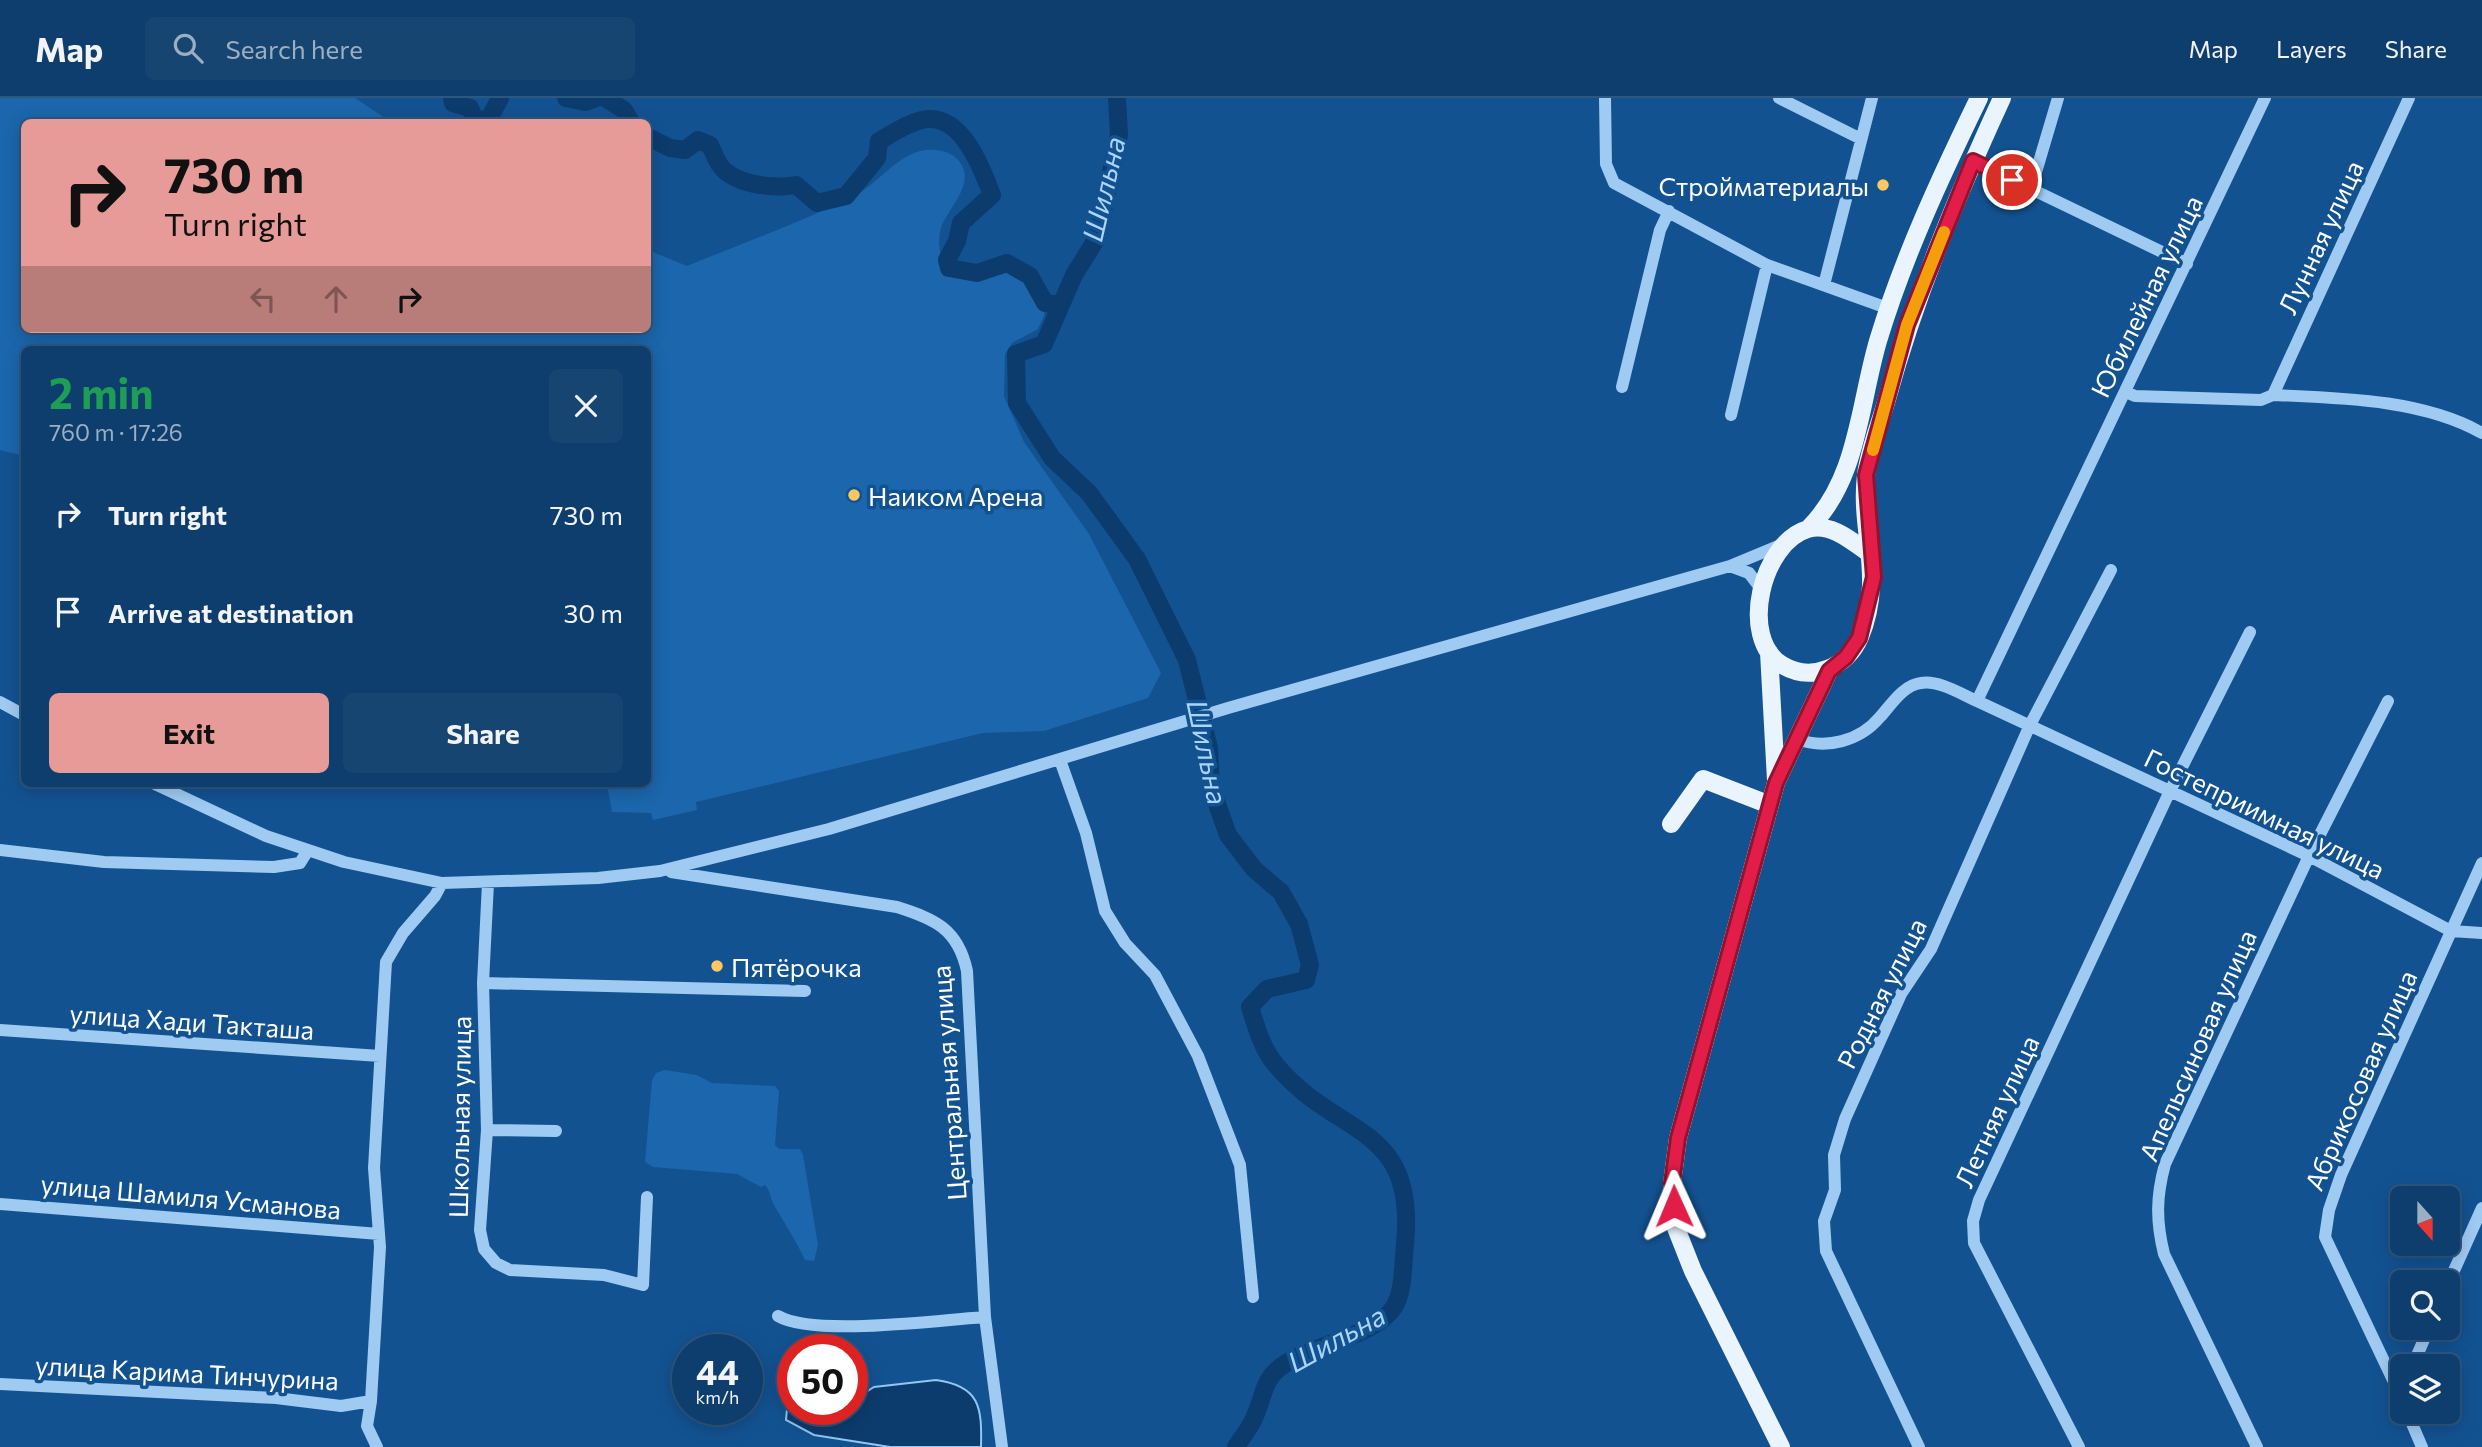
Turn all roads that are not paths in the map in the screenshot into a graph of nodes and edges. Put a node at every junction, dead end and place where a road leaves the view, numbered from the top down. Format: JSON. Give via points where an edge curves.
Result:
{"nodes":[{"id":1,"x":1605,"y":98,"type":"edge"},
{"id":2,"x":1779,"y":98,"type":"edge"},
{"id":3,"x":1872,"y":98,"type":"edge"},
{"id":4,"x":1979,"y":98,"type":"edge"},
{"id":5,"x":2002,"y":98,"type":"edge"},
{"id":6,"x":2058,"y":98,"type":"edge"},
{"id":7,"x":2266,"y":98,"type":"edge"},
{"id":8,"x":2409,"y":98,"type":"edge"},
{"id":9,"x":1861,"y":139,"type":"junction"},
{"id":10,"x":1973,"y":161,"type":"junction"},
{"id":11,"x":2031,"y":189,"type":"junction"},
{"id":12,"x":1669,"y":211,"type":"junction"},
{"id":13,"x":2186,"y":264,"type":"junction"},
{"id":14,"x":1767,"y":265,"type":"junction"},
{"id":15,"x":1824,"y":285,"type":"junction"},
{"id":16,"x":1890,"y":309,"type":"junction"},
{"id":17,"x":1622,"y":387,"type":"dead end"},
{"id":18,"x":2126,"y":392,"type":"junction"},
{"id":19,"x":2273,"y":395,"type":"junction"},
{"id":20,"x":1731,"y":415,"type":"dead end"},
{"id":21,"x":2482,"y":433,"type":"edge"},
{"id":22,"x":1808,"y":528,"type":"junction"},
{"id":23,"x":1785,"y":544,"type":"junction"},
{"id":24,"x":1870,"y":554,"type":"junction"},
{"id":25,"x":1730,"y":566,"type":"junction"},
{"id":26,"x":2111,"y":570,"type":"dead end"},
{"id":27,"x":1762,"y":590,"type":"junction"},
{"id":28,"x":2250,"y":632,"type":"dead end"},
{"id":29,"x":1769,"y":652,"type":"junction"},
{"id":30,"x":1829,"y":671,"type":"junction"},
{"id":31,"x":1977,"y":701,"type":"junction"},
{"id":32,"x":2388,"y":701,"type":"dead end"},
{"id":33,"x":0,"y":702,"type":"edge"},
{"id":34,"x":21,"y":713,"type":"edge"},
{"id":35,"x":2030,"y":725,"type":"junction"},
{"id":36,"x":1797,"y":738,"type":"junction"},
{"id":37,"x":1060,"y":760,"type":"junction"},
{"id":38,"x":1776,"y":783,"type":"junction"},
{"id":39,"x":161,"y":787,"type":"edge"},
{"id":40,"x":2169,"y":793,"type":"junction"},
{"id":41,"x":1770,"y":805,"type":"junction"},
{"id":42,"x":1671,"y":824,"type":"dead end"},
{"id":43,"x":0,"y":850,"type":"edge"},
{"id":44,"x":308,"y":850,"type":"junction"},
{"id":45,"x":729,"y":855,"type":"junction"},
{"id":46,"x":2309,"y":856,"type":"junction"},
{"id":47,"x":2482,"y":863,"type":"edge"},
{"id":48,"x":660,"y":871,"type":"junction"},
{"id":49,"x":730,"y":881,"type":"junction"},
{"id":50,"x":442,"y":883,"type":"junction"},
{"id":51,"x":488,"y":883,"type":"junction"},
{"id":52,"x":2451,"y":931,"type":"junction"},
{"id":53,"x":2482,"y":933,"type":"edge"},
{"id":54,"x":483,"y":983,"type":"junction"},
{"id":55,"x":804,"y":991,"type":"dead end"},
{"id":56,"x":0,"y":1030,"type":"edge"},
{"id":57,"x":380,"y":1056,"type":"junction"},
{"id":58,"x":487,"y":1130,"type":"junction"},
{"id":59,"x":556,"y":1131,"type":"dead end"},
{"id":60,"x":647,"y":1197,"type":"dead end"},
{"id":61,"x":0,"y":1204,"type":"edge"},
{"id":62,"x":2482,"y":1208,"type":"edge"},
{"id":63,"x":379,"y":1234,"type":"junction"},
{"id":64,"x":2454,"y":1270,"type":"edge"},
{"id":65,"x":1253,"y":1297,"type":"dead end"},
{"id":66,"x":778,"y":1316,"type":"dead end"},
{"id":67,"x":985,"y":1317,"type":"junction"},
{"id":68,"x":2390,"y":1370,"type":"edge"},
{"id":69,"x":0,"y":1384,"type":"edge"},
{"id":70,"x":371,"y":1401,"type":"junction"},
{"id":71,"x":2412,"y":1424,"type":"edge"},
{"id":72,"x":377,"y":1447,"type":"edge"},
{"id":73,"x":1002,"y":1447,"type":"edge"},
{"id":74,"x":1781,"y":1447,"type":"edge"},
{"id":75,"x":1919,"y":1447,"type":"edge"},
{"id":76,"x":2079,"y":1447,"type":"edge"},
{"id":77,"x":2257,"y":1447,"type":"edge"},
{"id":78,"x":2422,"y":1447,"type":"edge"}],
"edges":[{"from":1,"to":12,"type":"street","via":[[1606,164],[1614,183]]},
{"from":2,"to":9,"type":"street"},
{"from":3,"to":9,"type":"street"},
{"from":4,"to":16,"type":"main road"},
{"from":5,"to":10,"type":"main road"},
{"from":6,"to":11,"type":"street"},
{"from":7,"to":13,"type":"street","name":"Юбилейная улица"},
{"from":8,"to":19,"type":"street","name":"Лунная улица"},
{"from":9,"to":15,"type":"street"},
{"from":10,"to":11,"type":"street"},
{"from":10,"to":24,"type":"main road","via":[[1907,325],[1866,475]]},
{"from":11,"to":13,"type":"street"},
{"from":12,"to":14,"type":"street"},
{"from":12,"to":17,"type":"street","via":[[1660,230]]},
{"from":13,"to":18,"type":"street","name":"Юбилейная улица"},
{"from":14,"to":15,"type":"street"},
{"from":14,"to":20,"type":"street"},
{"from":15,"to":16,"type":"street"},
{"from":16,"to":22,"type":"main road","via":[[1844,478],[1829,508]]},
{"from":18,"to":19,"type":"street","via":[[2261,400]]},
{"from":18,"to":31,"type":"street","name":"Юбилейная улица"},
{"from":19,"to":21,"type":"street","via":[[2393,404]]},
{"from":22,"to":23,"type":"main road"},
{"from":22,"to":24,"type":"main road","via":[[1842,533]]},
{"from":23,"to":25,"type":"street"},
{"from":23,"to":27,"type":"main road","via":[[1771,562]]},
{"from":24,"to":30,"type":"main road","via":[[1874,577],[1859,638]]},
{"from":25,"to":27,"type":"street","via":[[1749,573]]},
{"from":25,"to":37,"type":"street"},
{"from":26,"to":35,"type":"street","name":"Родная улица"},
{"from":27,"to":29,"type":"main road","via":[[1758,620],[1763,646]]},
{"from":28,"to":40,"type":"street","name":"Летняя улица"},
{"from":29,"to":30,"type":"main road","via":[[1782,665],[1805,672]]},
{"from":29,"to":38,"type":"main road"},
{"from":30,"to":36,"type":"main road"},
{"from":31,"to":35,"type":"street","name":"Гостеприимная улица"},
{"from":31,"to":36,"type":"street","name":"Гостеприимная улица","via":[[1919,683],[1895,698],[1878,720],[1849,740],[1823,745]]},
{"from":32,"to":46,"type":"street","name":"Апельсиновая улица"},
{"from":33,"to":34,"type":"street"},
{"from":35,"to":40,"type":"street","name":"Гостеприимная улица"},
{"from":35,"to":75,"type":"street","name":"Родная улица","via":[[1931,949],[1900,994],[1834,1155],[1835,1190],[1824,1221],[1826,1251]]},
{"from":36,"to":38,"type":"main road"},
{"from":37,"to":45,"type":"street"},
{"from":37,"to":65,"type":"street","via":[[1086,833],[1105,911],[1125,943],[1155,975],[1198,1056],[1240,1165]]},
{"from":38,"to":41,"type":"main road"},
{"from":39,"to":44,"type":"street","via":[[266,836]]},
{"from":40,"to":46,"type":"street","name":"Гостеприимная улица"},
{"from":40,"to":76,"type":"street","name":"Летняя улица","via":[[1979,1199],[1973,1221],[1974,1244]]},
{"from":41,"to":42,"type":"main road","via":[[1703,779]]},
{"from":41,"to":74,"type":"main road","via":[[1678,1138],[1672,1183],[1676,1228],[1693,1270]]},
{"from":43,"to":44,"type":"street","via":[[104,862],[274,867],[300,863]]},
{"from":44,"to":50,"type":"street"},
{"from":45,"to":48,"type":"street"},
{"from":45,"to":49,"type":"street","via":[[722,869]]},
{"from":46,"to":52,"type":"street","name":"Гостеприимная улица"},
{"from":46,"to":77,"type":"street","name":"Апельсиновая улица","via":[[2165,1164],[2157,1193],[2156,1222],[2164,1254]]},
{"from":47,"to":52,"type":"street","name":"Абрикосовая улица"},
{"from":48,"to":49,"type":"street","name":"Центральная улица"},
{"from":48,"to":51,"type":"street"},
{"from":49,"to":67,"type":"street","name":"Центральная улица","via":[[897,907],[925,916],[957,940],[967,971]]},
{"from":50,"to":51,"type":"street"},
{"from":50,"to":57,"type":"street","via":[[386,962]]},
{"from":51,"to":54,"type":"street","name":"Школьная улица"},
{"from":52,"to":53,"type":"street","name":"Гостеприимная улица"},
{"from":52,"to":68,"type":"street","name":"Абрикосовая улица","via":[[2341,1175],[2325,1237]]},
{"from":54,"to":55,"type":"street","name":"Школьная улица"},
{"from":54,"to":58,"type":"street","name":"Школьная улица"},
{"from":56,"to":57,"type":"street","name":"улица Хади Такташа"},
{"from":57,"to":63,"type":"street","via":[[374,1168]]},
{"from":58,"to":59,"type":"street"},
{"from":58,"to":60,"type":"street","name":"Школьная улица","via":[[480,1230],[484,1249],[510,1270],[604,1275],[643,1285]]},
{"from":61,"to":63,"type":"street","name":"улица Шамиля Усманова"},
{"from":62,"to":64,"type":"street"},
{"from":63,"to":70,"type":"street"},
{"from":66,"to":67,"type":"street","via":[[797,1324],[860,1325]]},
{"from":67,"to":73,"type":"street","name":"Центральная улица"},
{"from":69,"to":70,"type":"street","name":"улица Карима Тинчурина","via":[[276,1398],[341,1406]]},
{"from":70,"to":72,"type":"street","via":[[367,1426]]},
{"from":71,"to":78,"type":"street"}]}
